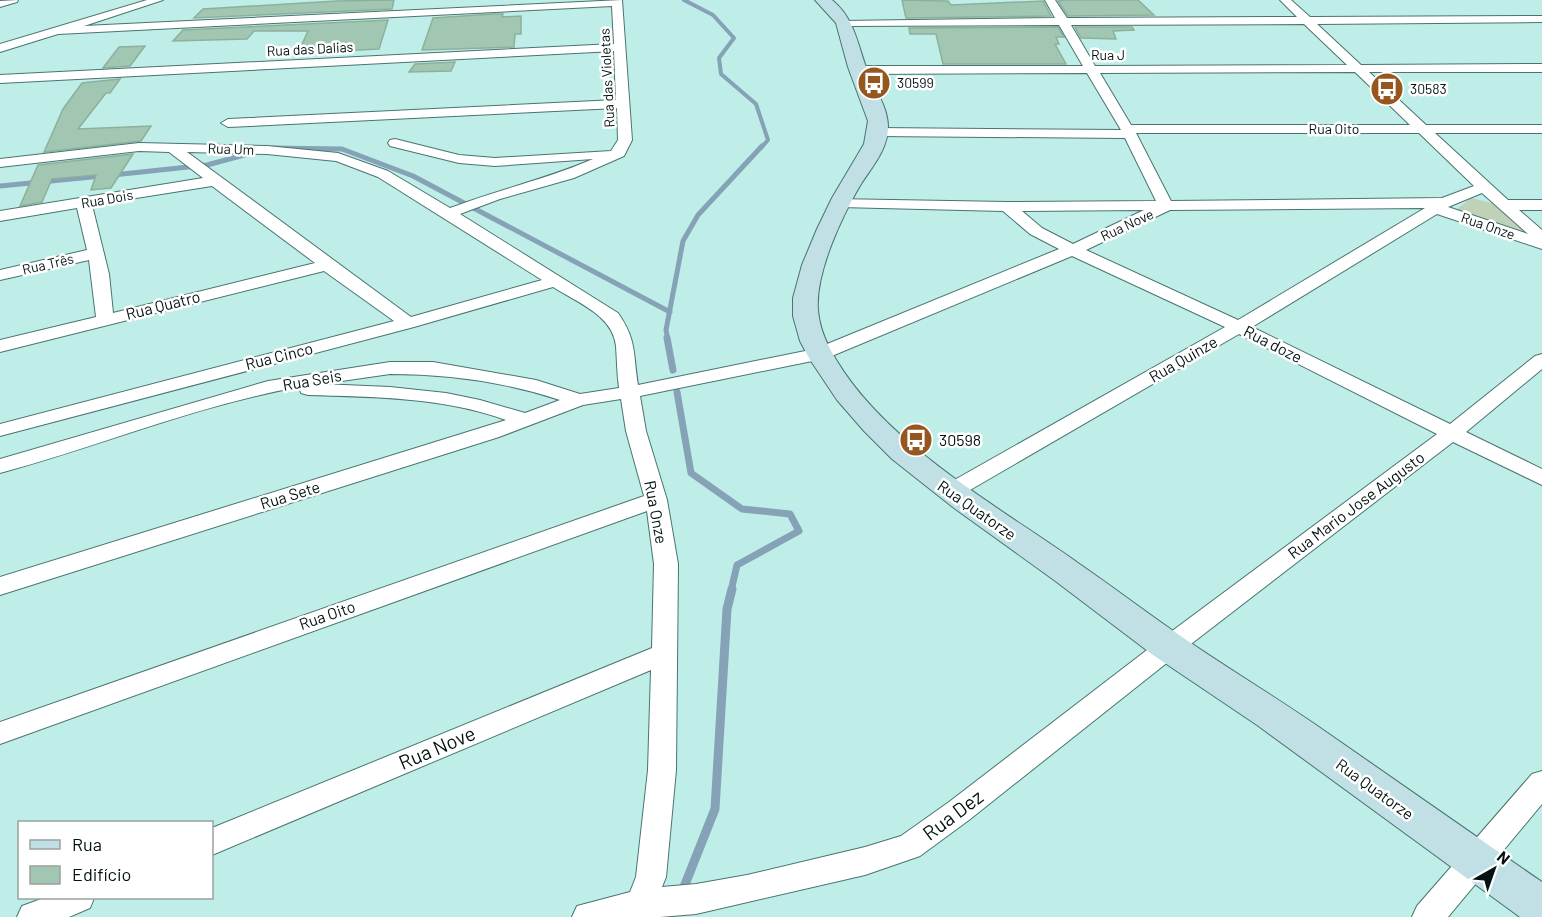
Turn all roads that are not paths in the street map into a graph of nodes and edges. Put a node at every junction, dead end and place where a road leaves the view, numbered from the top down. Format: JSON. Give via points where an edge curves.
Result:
{"nodes":[{"id":1,"x":13,"y":0,"type":"edge"},
{"id":2,"x":158,"y":0,"type":"edge"},
{"id":3,"x":823,"y":0,"type":"edge"},
{"id":4,"x":1050,"y":0,"type":"edge"},
{"id":5,"x":1285,"y":0,"type":"edge"},
{"id":6,"x":617,"y":2,"type":"edge"},
{"id":7,"x":0,"y":4,"type":"edge"},
{"id":8,"x":530,"y":4,"type":"edge"},
{"id":9,"x":1542,"y":19,"type":"edge"},
{"id":10,"x":1308,"y":20,"type":"junction"},
{"id":11,"x":1063,"y":21,"type":"junction"},
{"id":12,"x":846,"y":23,"type":"junction"},
{"id":13,"x":52,"y":31,"type":"junction"},
{"id":14,"x":621,"y":46,"type":"junction"},
{"id":15,"x":0,"y":48,"type":"edge"},
{"id":16,"x":1359,"y":69,"type":"junction"},
{"id":17,"x":1542,"y":69,"type":"edge"},
{"id":18,"x":857,"y":70,"type":"junction"},
{"id":19,"x":1091,"y":70,"type":"junction"},
{"id":20,"x":0,"y":79,"type":"edge"},
{"id":21,"x":623,"y":104,"type":"junction"},
{"id":22,"x":228,"y":123,"type":"dead end"},
{"id":23,"x":1542,"y":129,"type":"edge"},
{"id":24,"x":1423,"y":130,"type":"junction"},
{"id":25,"x":1128,"y":131,"type":"junction"},
{"id":26,"x":877,"y":132,"type":"junction"},
{"id":27,"x":395,"y":143,"type":"dead end"},
{"id":28,"x":171,"y":147,"type":"junction"},
{"id":29,"x":619,"y":153,"type":"junction"},
{"id":30,"x":0,"y":163,"type":"edge"},
{"id":31,"x":213,"y":181,"type":"junction"},
{"id":32,"x":1484,"y":187,"type":"junction"},
{"id":33,"x":840,"y":202,"type":"junction"},
{"id":34,"x":84,"y":203,"type":"junction"},
{"id":35,"x":1439,"y":205,"type":"junction"},
{"id":36,"x":1505,"y":205,"type":"junction"},
{"id":37,"x":1542,"y":205,"type":"edge"},
{"id":38,"x":1166,"y":206,"type":"junction"},
{"id":39,"x":1007,"y":207,"type":"junction"},
{"id":40,"x":450,"y":213,"type":"junction"},
{"id":41,"x":0,"y":216,"type":"edge"},
{"id":42,"x":1542,"y":238,"type":"edge"},
{"id":43,"x":1542,"y":244,"type":"edge"},
{"id":44,"x":1074,"y":249,"type":"junction"},
{"id":45,"x":97,"y":253,"type":"junction"},
{"id":46,"x":327,"y":265,"type":"junction"},
{"id":47,"x":0,"y":275,"type":"edge"},
{"id":48,"x":557,"y":281,"type":"junction"},
{"id":49,"x":105,"y":320,"type":"junction"},
{"id":50,"x":408,"y":323,"type":"junction"},
{"id":51,"x":1239,"y":327,"type":"junction"},
{"id":52,"x":0,"y":346,"type":"edge"},
{"id":53,"x":820,"y":354,"type":"junction"},
{"id":54,"x":1542,"y":360,"type":"edge"},
{"id":55,"x":268,"y":387,"type":"junction"},
{"id":56,"x":630,"y":392,"type":"junction"},
{"id":57,"x":579,"y":400,"type":"junction"},
{"id":58,"x":525,"y":420,"type":"junction"},
{"id":59,"x":0,"y":430,"type":"edge"},
{"id":60,"x":1450,"y":434,"type":"junction"},
{"id":61,"x":0,"y":466,"type":"edge"},
{"id":62,"x":1542,"y":478,"type":"edge"},
{"id":63,"x":950,"y":492,"type":"junction"},
{"id":64,"x":656,"y":500,"type":"junction"},
{"id":65,"x":0,"y":586,"type":"edge"},
{"id":66,"x":1169,"y":647,"type":"junction"},
{"id":67,"x":663,"y":654,"type":"junction"},
{"id":68,"x":0,"y":733,"type":"edge"},
{"id":69,"x":1542,"y":783,"type":"edge"},
{"id":70,"x":213,"y":842,"type":"edge"},
{"id":71,"x":1477,"y":862,"type":"junction"},
{"id":72,"x":75,"y":899,"type":"edge"},
{"id":73,"x":647,"y":907,"type":"edge"},
{"id":74,"x":1542,"y":908,"type":"edge"},
{"id":75,"x":33,"y":917,"type":"edge"},
{"id":76,"x":588,"y":917,"type":"edge"},
{"id":77,"x":1428,"y":917,"type":"edge"}],
"edges":[{"from":1,"to":7,"type":"street"},
{"from":2,"to":13,"type":"street"},
{"from":3,"to":12,"type":"street"},
{"from":4,"to":11,"type":"street"},
{"from":5,"to":10,"type":"street"},
{"from":6,"to":8,"type":"street"},
{"from":6,"to":14,"type":"street","name":"Rua das Violetas"},
{"from":8,"to":13,"type":"street"},
{"from":9,"to":10,"type":"street"},
{"from":10,"to":11,"type":"street"},
{"from":10,"to":16,"type":"street"},
{"from":11,"to":12,"type":"street"},
{"from":11,"to":19,"type":"street"},
{"from":12,"to":18,"type":"street"},
{"from":13,"to":15,"type":"street"},
{"from":14,"to":20,"type":"street","name":"Rua das Dalias"},
{"from":14,"to":21,"type":"street","name":"Rua das Violetas"},
{"from":16,"to":17,"type":"street","name":"Rua J"},
{"from":16,"to":19,"type":"street","name":"Rua J"},
{"from":16,"to":24,"type":"street"},
{"from":18,"to":19,"type":"street","name":"Rua J"},
{"from":18,"to":26,"type":"street","via":[[876,117]]},
{"from":19,"to":25,"type":"street"},
{"from":21,"to":22,"type":"street","name":"Rua Um"},
{"from":21,"to":29,"type":"street","name":"Rua das Violetas","via":[[625,140]]},
{"from":23,"to":24,"type":"street","name":"Rua Oito"},
{"from":24,"to":25,"type":"street","name":"Rua Oito"},
{"from":24,"to":32,"type":"street"},
{"from":25,"to":26,"type":"street","name":"Rua Oito"},
{"from":25,"to":38,"type":"street"},
{"from":26,"to":33,"type":"street","name":"Rua Quatorze"},
{"from":27,"to":29,"type":"street","via":[[459,159],[495,162]]},
{"from":28,"to":30,"type":"street","name":"Rua Um","via":[[127,148]]},
{"from":28,"to":31,"type":"street"},
{"from":28,"to":40,"type":"street","name":"Rua Um","via":[[338,157],[382,174]]},
{"from":29,"to":40,"type":"street","via":[[569,175],[515,189]]},
{"from":31,"to":34,"type":"street","name":"Rua Dois"},
{"from":31,"to":46,"type":"street","via":[[300,241]]},
{"from":32,"to":35,"type":"street"},
{"from":32,"to":36,"type":"street"},
{"from":33,"to":39,"type":"street","name":"Rua Nove"},
{"from":33,"to":53,"type":"street","name":"Rua Quatorze","via":[[809,282],[804,306],[809,333]]},
{"from":34,"to":41,"type":"street","name":"Rua Dois"},
{"from":34,"to":45,"type":"street"},
{"from":35,"to":38,"type":"street"},
{"from":35,"to":43,"type":"street","name":"Rua Onze"},
{"from":35,"to":51,"type":"street","name":"Rua Quinze"},
{"from":36,"to":37,"type":"street"},
{"from":36,"to":42,"type":"street"},
{"from":38,"to":39,"type":"street","name":"Rua Nove"},
{"from":38,"to":44,"type":"street","name":"Rua Nove"},
{"from":39,"to":44,"type":"street","name":"Rua doze","via":[[1036,231]]},
{"from":40,"to":48,"type":"street","name":"Rua Onze"},
{"from":44,"to":51,"type":"street","name":"Rua doze"},
{"from":44,"to":53,"type":"street","name":"Rua Nove"},
{"from":45,"to":47,"type":"street","name":"Rua Três"},
{"from":45,"to":49,"type":"street"},
{"from":46,"to":49,"type":"street","name":"Rua Quatro"},
{"from":46,"to":50,"type":"street"},
{"from":48,"to":50,"type":"street","name":"Rua Cinco"},
{"from":48,"to":56,"type":"street","name":"Rua Onze","via":[[612,317],[625,345]]},
{"from":49,"to":52,"type":"street","name":"Rua Quatro"},
{"from":50,"to":59,"type":"street","name":"Rua Cinco"},
{"from":51,"to":60,"type":"street","name":"Rua doze"},
{"from":51,"to":63,"type":"street","name":"Rua Quinze"},
{"from":53,"to":56,"type":"street","name":"Rua Nove"},
{"from":53,"to":63,"type":"street","name":"Rua Quatorze","via":[[869,420]]},
{"from":54,"to":60,"type":"street","name":"Rua Mario Jose Augusto"},
{"from":55,"to":57,"type":"street","name":"Rua Seis","via":[[390,368],[434,368],[536,386]]},
{"from":55,"to":58,"type":"street","via":[[393,393],[461,402],[505,411]]},
{"from":55,"to":61,"type":"street","name":"Rua Seis"},
{"from":56,"to":57,"type":"street","name":"Rua Seis"},
{"from":56,"to":64,"type":"street","name":"Rua Onze","via":[[636,431]]},
{"from":57,"to":58,"type":"street","name":"Rua Sete"},
{"from":58,"to":65,"type":"street","name":"Rua Sete"},
{"from":60,"to":62,"type":"street","name":"Rua doze"},
{"from":60,"to":66,"type":"street","name":"Rua Mario Jose Augusto"},
{"from":63,"to":66,"type":"street","name":"Rua Quatorze"},
{"from":64,"to":67,"type":"street","name":"Rua Onze","via":[[666,564]]},
{"from":64,"to":68,"type":"street","name":"Rua Oito"},
{"from":66,"to":71,"type":"street","name":"Rua Quatorze","via":[[1269,713]]},
{"from":66,"to":73,"type":"street","name":"Rua Dez","via":[[910,846],[865,861]]},
{"from":67,"to":70,"type":"street","name":"Rua Nove"},
{"from":67,"to":73,"type":"street","name":"Rua Onze","via":[[662,770]]},
{"from":69,"to":71,"type":"street"},
{"from":71,"to":74,"type":"street","name":"Rua Quatorze"},
{"from":71,"to":77,"type":"street"},
{"from":72,"to":75,"type":"street"},
{"from":73,"to":76,"type":"street"}]}
